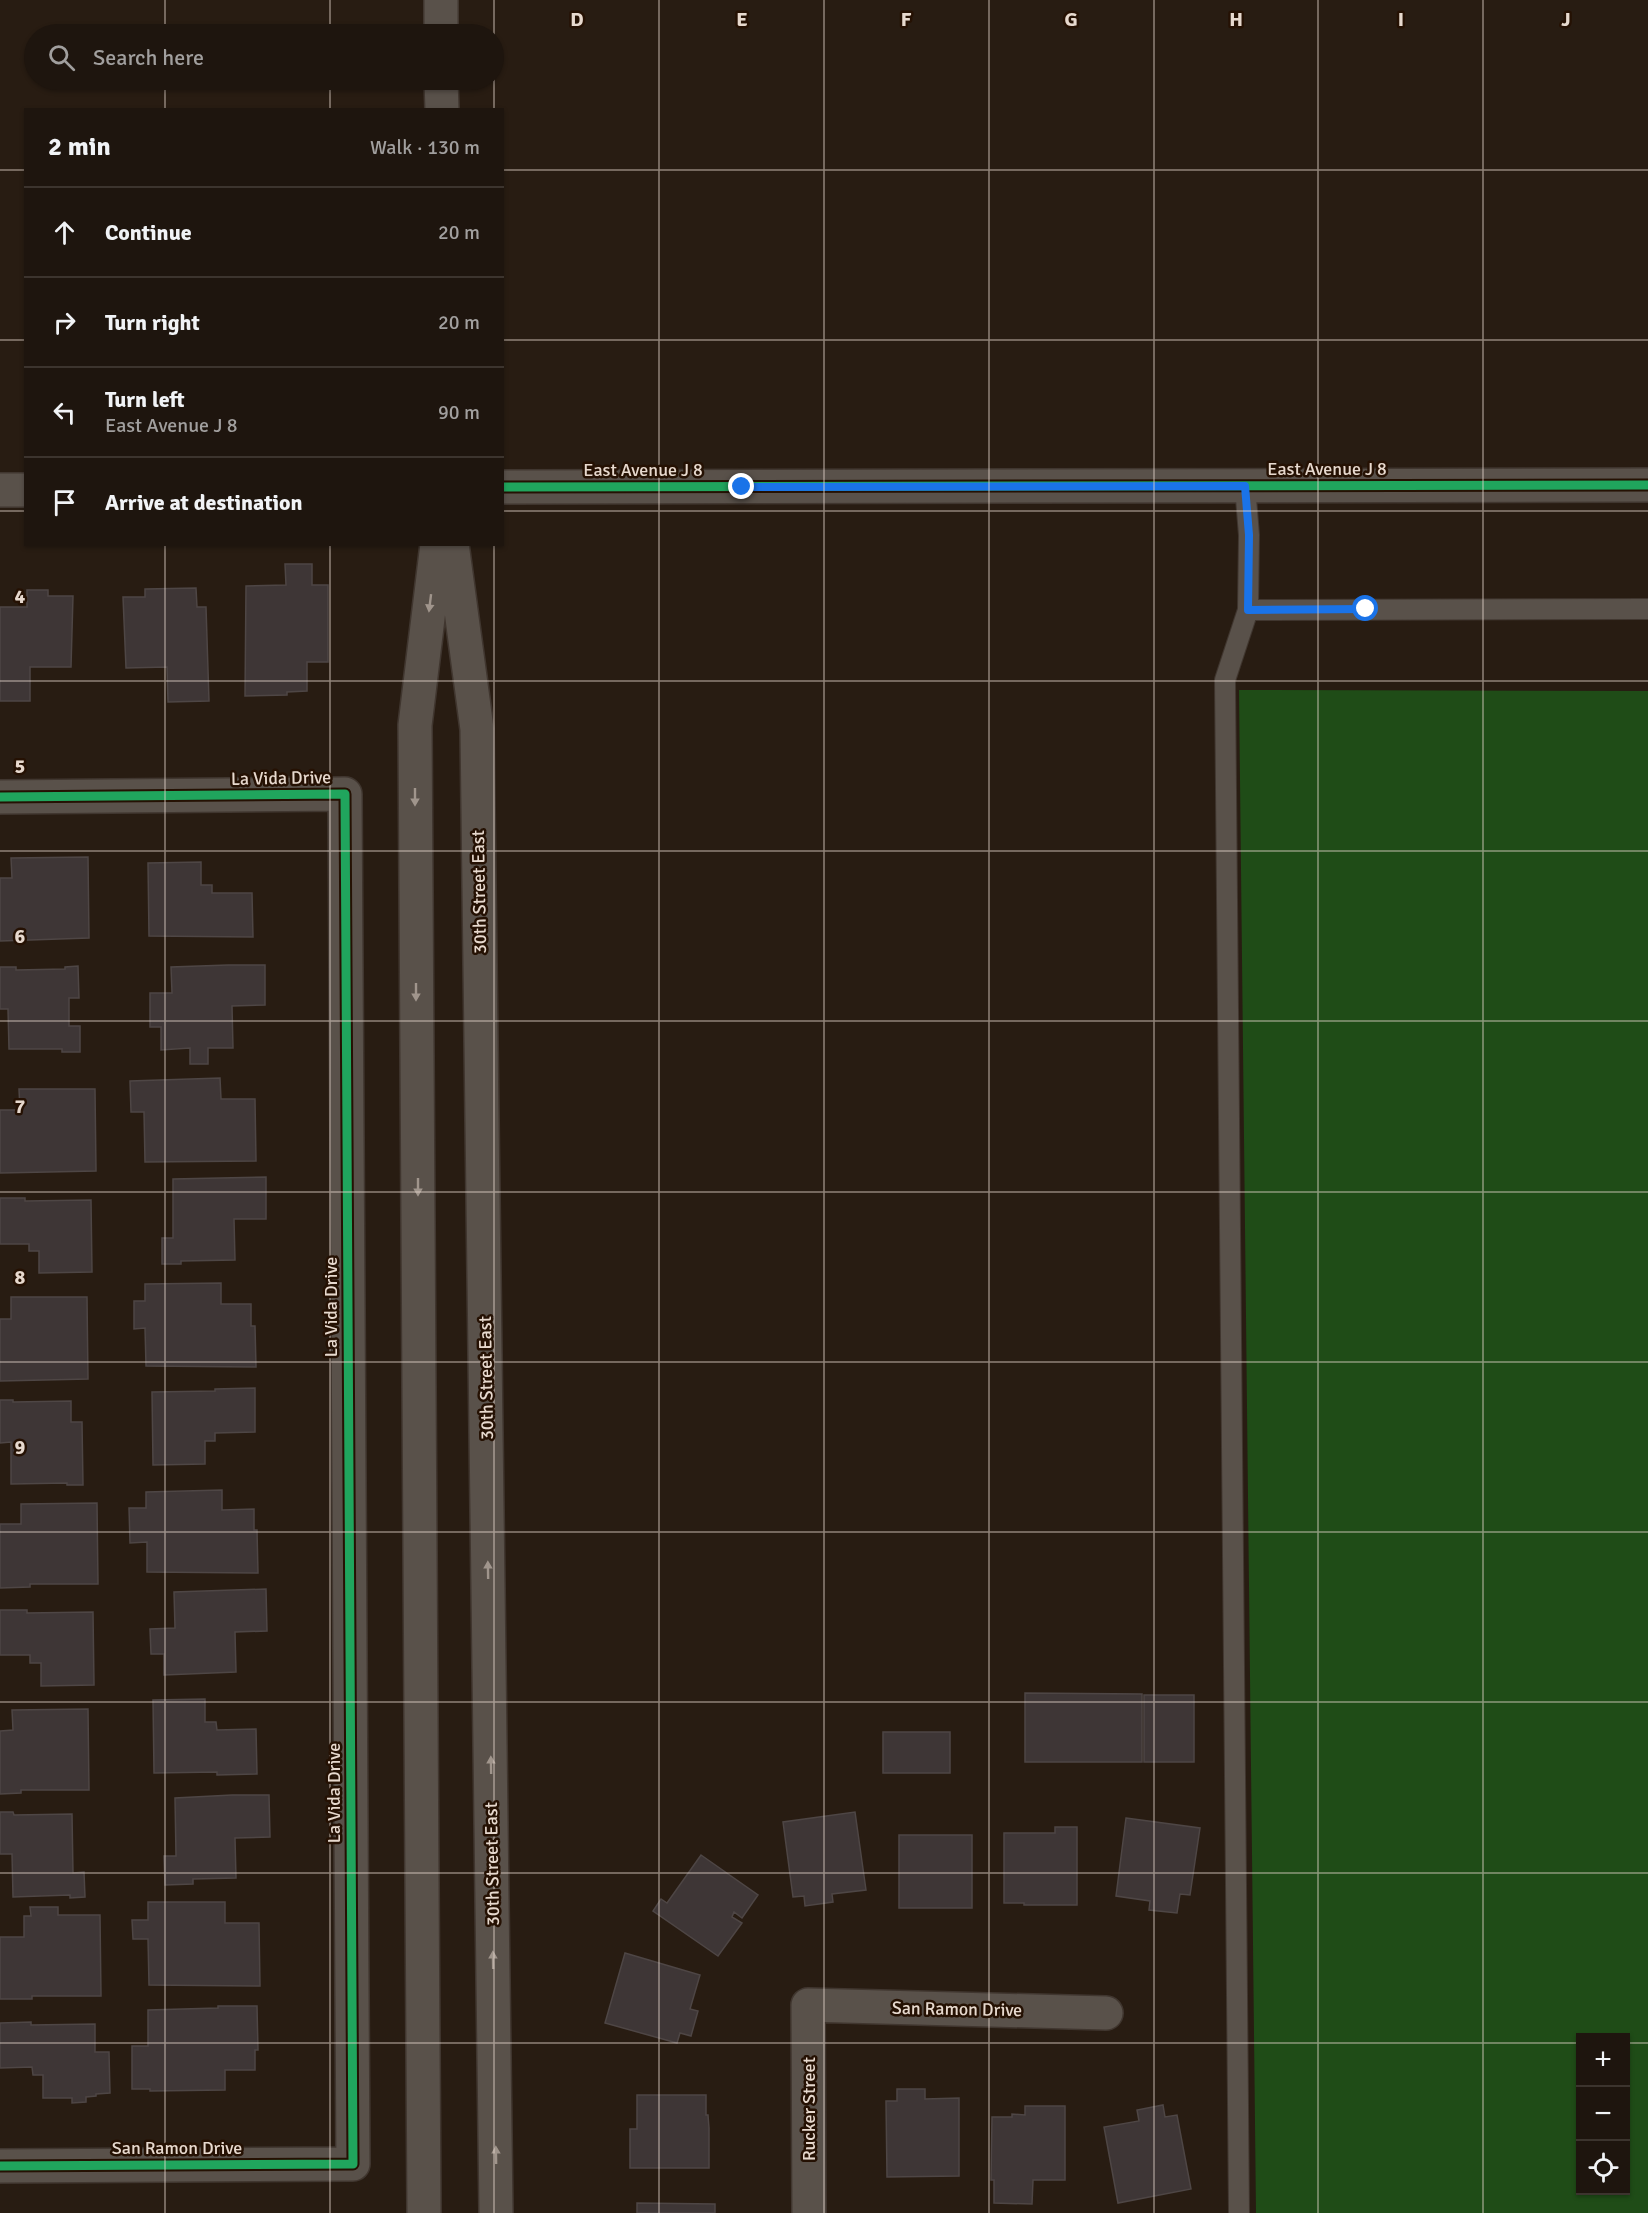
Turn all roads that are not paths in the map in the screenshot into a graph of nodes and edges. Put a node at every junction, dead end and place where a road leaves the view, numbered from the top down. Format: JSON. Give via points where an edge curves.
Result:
{"nodes":[{"id":1,"x":441,"y":0,"type":"edge"},
{"id":2,"x":441,"y":24,"type":"edge"},
{"id":3,"x":441,"y":90,"type":"edge"},
{"id":4,"x":442,"y":108,"type":"edge"},
{"id":5,"x":1648,"y":485,"type":"edge"},
{"id":6,"x":1245,"y":486,"type":"junction"},
{"id":7,"x":504,"y":487,"type":"edge"},
{"id":8,"x":0,"y":490,"type":"edge"},
{"id":9,"x":24,"y":490,"type":"edge"},
{"id":10,"x":438,"y":546,"type":"edge"},
{"id":11,"x":452,"y":546,"type":"edge"},
{"id":12,"x":1648,"y":609,"type":"edge"},
{"id":13,"x":1248,"y":610,"type":"junction"},
{"id":14,"x":0,"y":797,"type":"edge"},
{"id":15,"x":808,"y":2005,"type":"joint"},
{"id":16,"x":1106,"y":2013,"type":"dead end"},
{"id":17,"x":353,"y":2164,"type":"joint"},
{"id":18,"x":0,"y":2166,"type":"edge"},
{"id":19,"x":424,"y":2213,"type":"edge"},
{"id":20,"x":496,"y":2213,"type":"edge"},
{"id":21,"x":809,"y":2213,"type":"edge"},
{"id":22,"x":1239,"y":2213,"type":"edge"}],
"edges":[{"from":1,"to":2,"type":"street"},
{"from":3,"to":4,"type":"street"},
{"from":5,"to":6,"type":"street","name":"East Avenue J 8"},
{"from":6,"to":7,"type":"street","name":"East Avenue J 8"},
{"from":6,"to":13,"type":"lane"},
{"from":8,"to":9,"type":"street"},
{"from":10,"to":19,"type":"street","one_way":true,"via":[[415,725]]},
{"from":20,"to":11,"type":"street","name":"30th Street East","one_way":true,"via":[[477,729]]},
{"from":12,"to":13,"type":"lane"},
{"from":13,"to":22,"type":"lane","via":[[1226,680]]},
{"from":14,"to":17,"type":"street","name":"La Vida Drive","via":[[345,794]]},
{"from":15,"to":16,"type":"street","name":"San Ramon Drive"},
{"from":15,"to":21,"type":"street","name":"Rucker Street"},
{"from":17,"to":18,"type":"street","name":"San Ramon Drive"}]}
